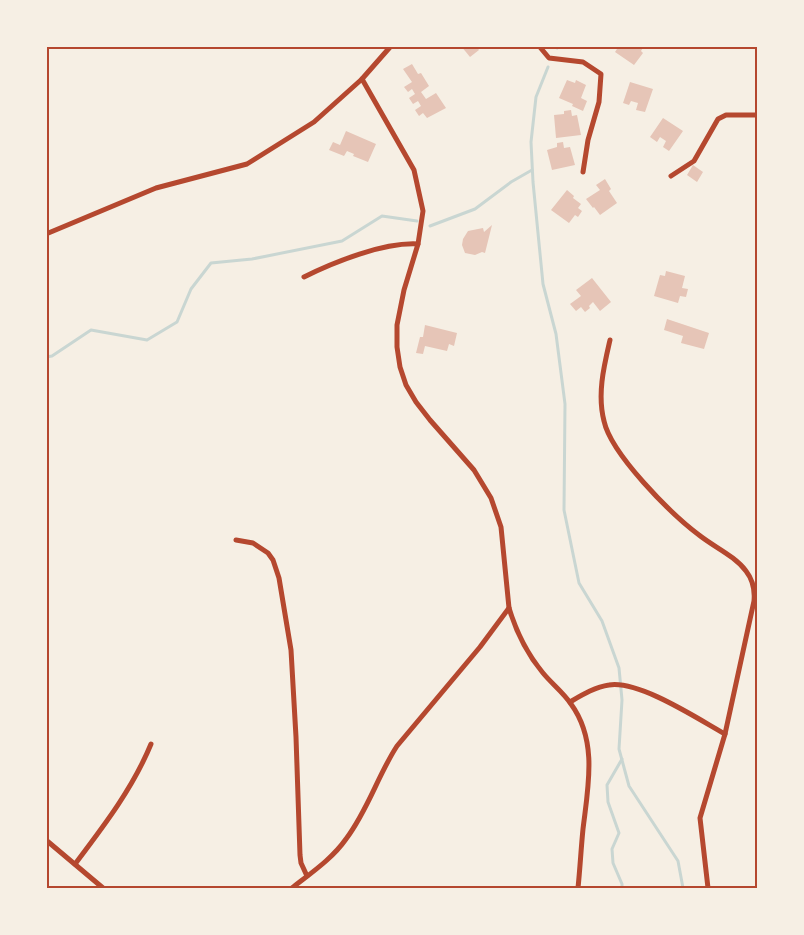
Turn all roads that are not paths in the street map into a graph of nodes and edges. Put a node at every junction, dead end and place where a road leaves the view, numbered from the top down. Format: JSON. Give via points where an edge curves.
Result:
{"nodes":[{"id":1,"x":391,"y":46,"type":"edge"},
{"id":2,"x":539,"y":46,"type":"edge"},
{"id":3,"x":362,"y":79,"type":"junction"},
{"id":4,"x":758,"y":115,"type":"edge"},
{"id":5,"x":583,"y":172,"type":"dead end"},
{"id":6,"x":671,"y":176,"type":"dead end"},
{"id":7,"x":46,"y":234,"type":"edge"},
{"id":8,"x":417,"y":244,"type":"junction"},
{"id":9,"x":304,"y":277,"type":"dead end"},
{"id":10,"x":610,"y":340,"type":"dead end"},
{"id":11,"x":236,"y":540,"type":"dead end"},
{"id":12,"x":509,"y":608,"type":"junction"},
{"id":13,"x":570,"y":702,"type":"junction"},
{"id":14,"x":725,"y":734,"type":"junction"},
{"id":15,"x":152,"y":744,"type":"dead end"},
{"id":16,"x":46,"y":840,"type":"edge"},
{"id":17,"x":75,"y":864,"type":"junction"},
{"id":18,"x":307,"y":876,"type":"junction"},
{"id":19,"x":103,"y":888,"type":"edge"},
{"id":20,"x":292,"y":888,"type":"edge"},
{"id":21,"x":578,"y":888,"type":"edge"},
{"id":22,"x":708,"y":888,"type":"edge"}],
"edges":[{"from":1,"to":3,"type":"street"},
{"from":2,"to":5,"type":"street","via":[[549,58],[583,62],[602,74]]},
{"from":3,"to":7,"type":"street","via":[[314,122],[247,164],[156,188]]},
{"from":3,"to":8,"type":"street","via":[[414,170],[423,211]]},
{"from":4,"to":6,"type":"street","via":[[726,115],[718,119],[694,161]]},
{"from":8,"to":9,"type":"street","via":[[378,249]]},
{"from":8,"to":12,"type":"street","via":[[398,325],[400,367],[416,402],[474,470],[491,498],[501,527]]},
{"from":10,"to":14,"type":"street","via":[[602,397],[609,436],[674,514],[739,564],[752,581],[754,602]]},
{"from":11,"to":18,"type":"street","via":[[254,543],[268,553],[279,578],[291,650],[300,855]]},
{"from":12,"to":13,"type":"street","via":[[534,661]]},
{"from":12,"to":18,"type":"street","via":[[397,746],[346,839]]},
{"from":13,"to":14,"type":"street","via":[[600,687],[626,686],[664,700]]},
{"from":13,"to":21,"type":"street","via":[[581,723],[590,763]]},
{"from":14,"to":22,"type":"street","via":[[700,818]]},
{"from":15,"to":17,"type":"street","via":[[122,799]]},
{"from":16,"to":17,"type":"street"},
{"from":17,"to":19,"type":"street"},
{"from":18,"to":20,"type":"street"}]}
